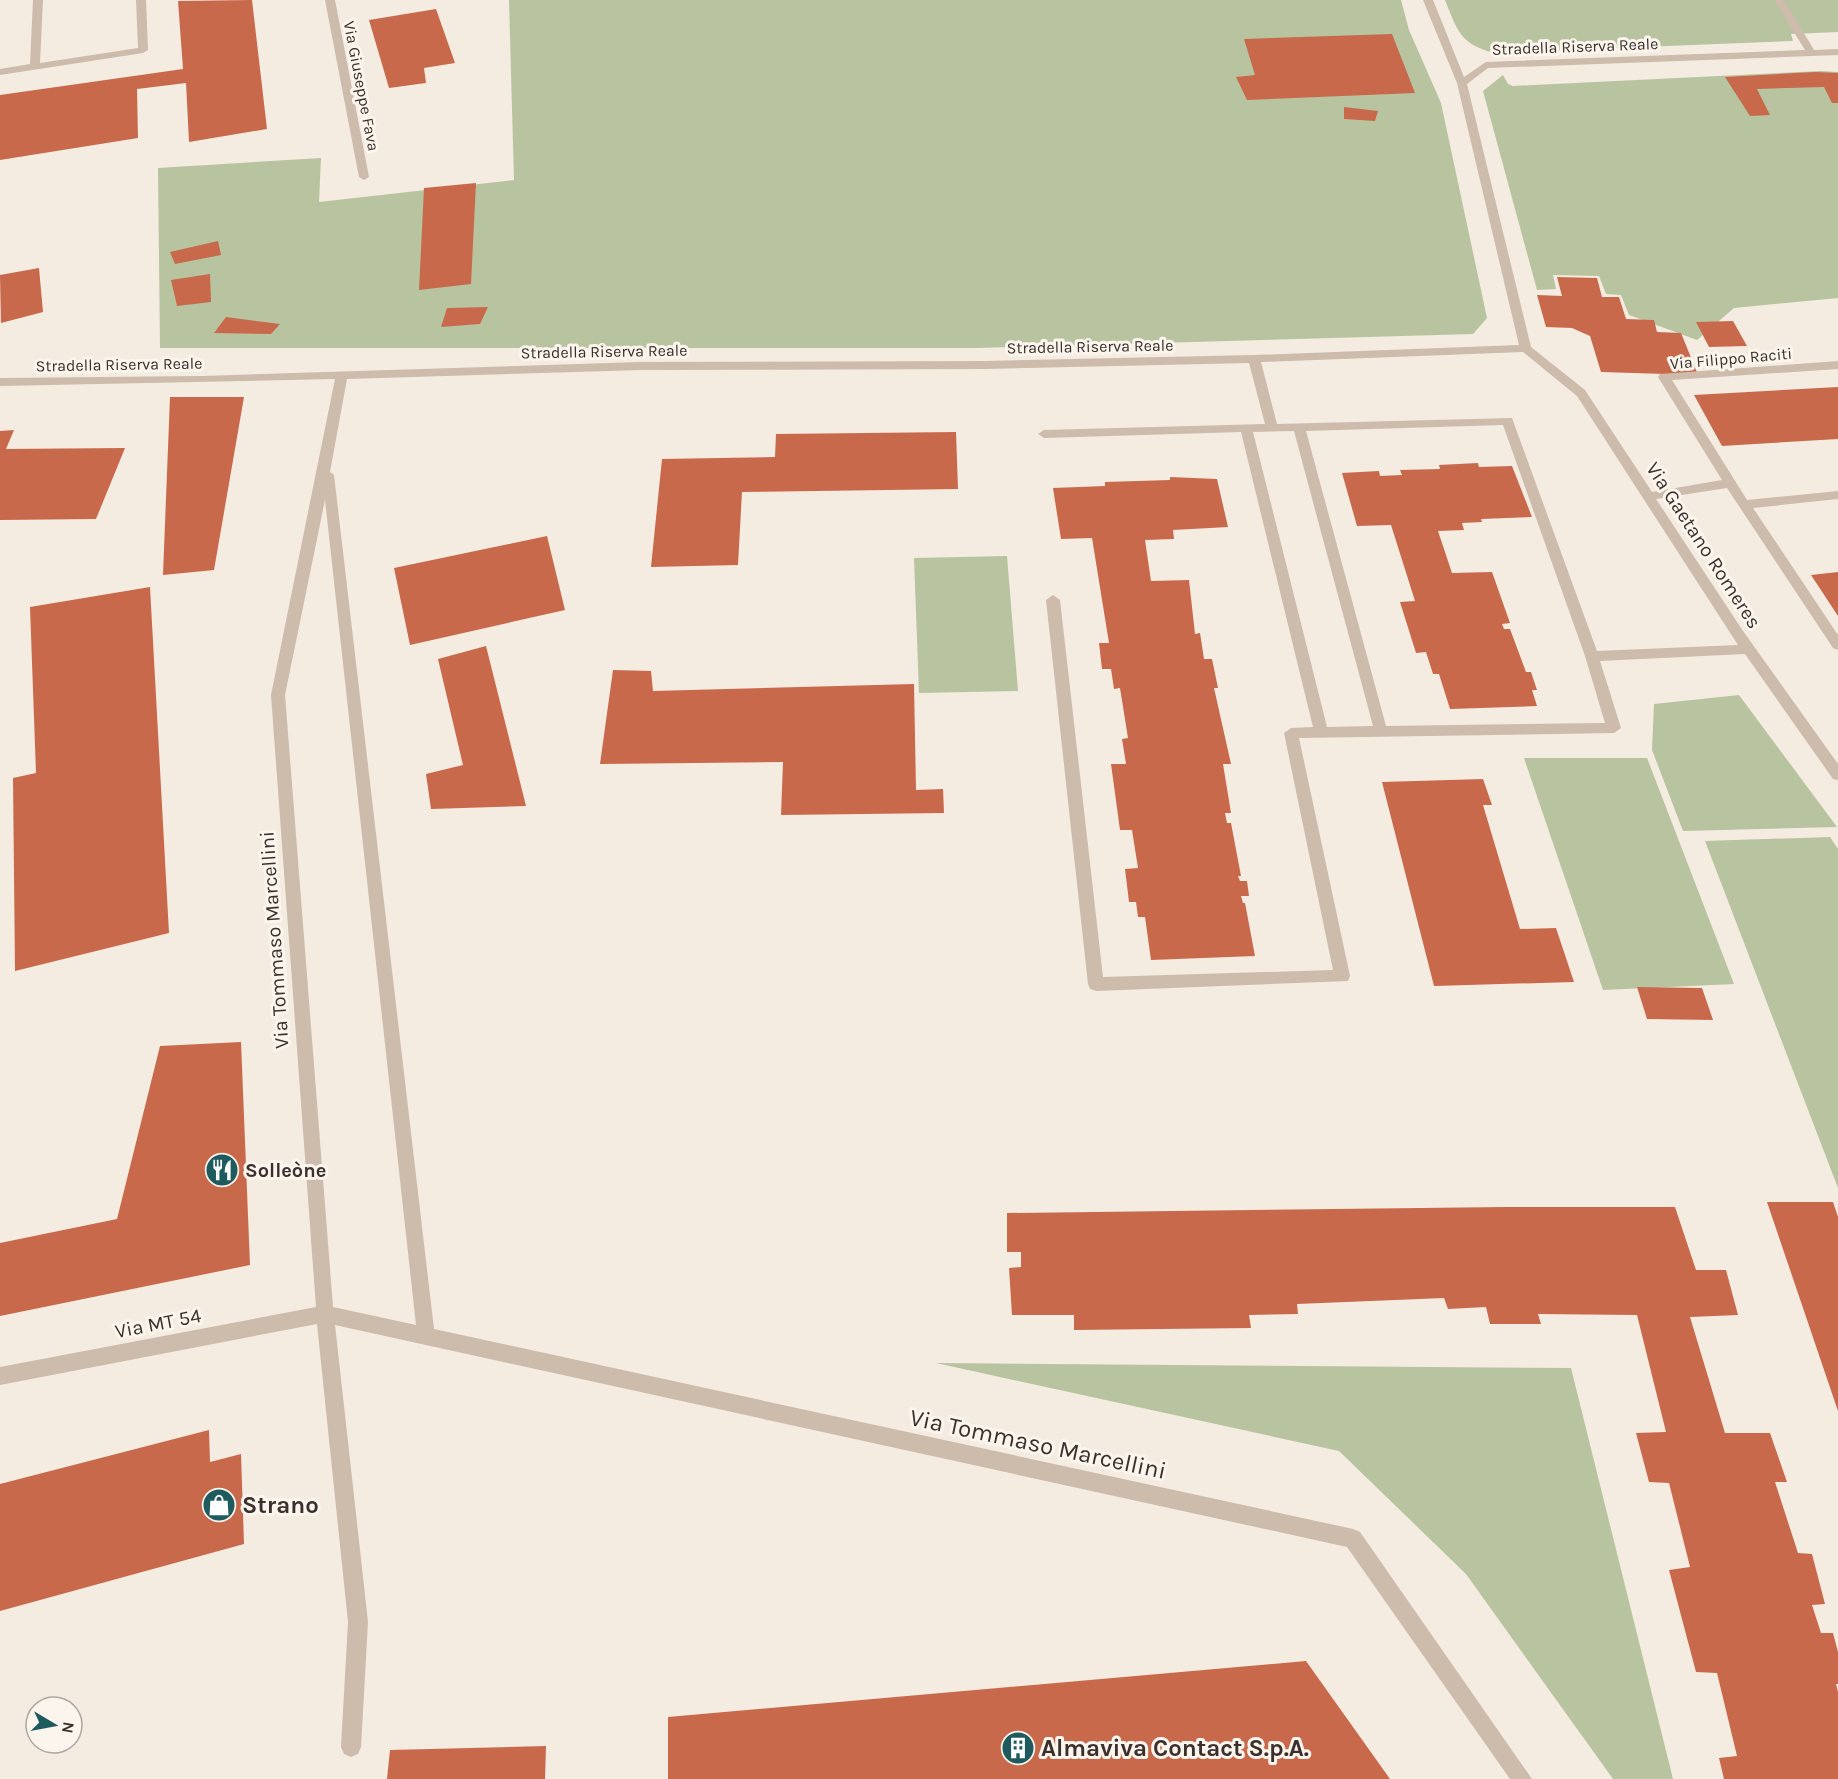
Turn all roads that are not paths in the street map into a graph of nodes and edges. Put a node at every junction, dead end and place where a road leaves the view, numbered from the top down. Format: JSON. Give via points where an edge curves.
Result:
{"nodes":[{"id":1,"x":38,"y":0,"type":"edge"},
{"id":2,"x":141,"y":0,"type":"edge"},
{"id":3,"x":330,"y":0,"type":"edge"},
{"id":4,"x":1428,"y":0,"type":"edge"},
{"id":5,"x":1779,"y":0,"type":"edge"},
{"id":6,"x":1838,"y":52,"type":"edge"},
{"id":7,"x":1811,"y":53,"type":"junction"},
{"id":8,"x":35,"y":65,"type":"dead end"},
{"id":9,"x":0,"y":72,"type":"edge"},
{"id":10,"x":1462,"y":83,"type":"junction"},
{"id":11,"x":364,"y":177,"type":"dead end"},
{"id":12,"x":1526,"y":348,"type":"junction"},
{"id":13,"x":1254,"y":359,"type":"junction"},
{"id":14,"x":1838,"y":365,"type":"edge"},
{"id":15,"x":342,"y":374,"type":"junction"},
{"id":16,"x":0,"y":382,"type":"edge"},
{"id":17,"x":1246,"y":427,"type":"junction"},
{"id":18,"x":1272,"y":427,"type":"junction"},
{"id":19,"x":1299,"y":427,"type":"junction"},
{"id":20,"x":1044,"y":434,"type":"dead end"},
{"id":21,"x":326,"y":463,"type":"junction"},
{"id":22,"x":1731,"y":483,"type":"junction"},
{"id":23,"x":1838,"y":495,"type":"edge"},
{"id":24,"x":1650,"y":496,"type":"junction"},
{"id":25,"x":1744,"y":505,"type":"junction"},
{"id":26,"x":1053,"y":600,"type":"dead end"},
{"id":27,"x":1838,"y":645,"type":"edge"},
{"id":28,"x":1748,"y":649,"type":"junction"},
{"id":29,"x":1592,"y":656,"type":"junction"},
{"id":30,"x":1381,"y":732,"type":"junction"},
{"id":31,"x":1322,"y":733,"type":"junction"},
{"id":32,"x":1838,"y":775,"type":"edge"},
{"id":33,"x":325,"y":1314,"type":"junction"},
{"id":34,"x":426,"y":1336,"type":"junction"},
{"id":35,"x":0,"y":1376,"type":"edge"},
{"id":36,"x":351,"y":1747,"type":"dead end"},
{"id":37,"x":1522,"y":1779,"type":"edge"}],
"edges":[{"from":1,"to":8,"type":"street"},
{"from":2,"to":9,"type":"street","via":[[142,50]]},
{"from":3,"to":11,"type":"street","name":"Via Giuseppe Fava"},
{"from":4,"to":10,"type":"street"},
{"from":5,"to":7,"type":"street"},
{"from":6,"to":7,"type":"street","name":"Stradella Riserva Reale"},
{"from":7,"to":10,"type":"street","name":"Stradella Riserva Reale","via":[[1486,65]]},
{"from":10,"to":12,"type":"street"},
{"from":12,"to":13,"type":"street","name":"Stradella Riserva Reale"},
{"from":12,"to":24,"type":"street","name":"Via Gaetano Romeres","via":[[1581,393]]},
{"from":13,"to":15,"type":"street","name":"Stradella Riserva Reale","via":[[641,366]]},
{"from":13,"to":18,"type":"street"},
{"from":14,"to":22,"type":"street","name":"Via Filippo Raciti","via":[[1664,377]]},
{"from":15,"to":16,"type":"street","name":"Stradella Riserva Reale"},
{"from":15,"to":21,"type":"street","name":"Via Tommaso Marcellini"},
{"from":17,"to":18,"type":"street"},
{"from":17,"to":20,"type":"street"},
{"from":17,"to":31,"type":"street"},
{"from":18,"to":19,"type":"street"},
{"from":19,"to":29,"type":"street","via":[[1508,421]]},
{"from":19,"to":30,"type":"street"},
{"from":21,"to":33,"type":"street","name":"Via Tommaso Marcellini","via":[[278,694]]},
{"from":21,"to":34,"type":"street","name":"Via Tommaso Marcellini"},
{"from":22,"to":24,"type":"street"},
{"from":22,"to":25,"type":"street","name":"Via Filippo Raciti"},
{"from":23,"to":25,"type":"street"},
{"from":24,"to":28,"type":"street","name":"Via Gaetano Romeres"},
{"from":25,"to":27,"type":"street","name":"Via Filippo Raciti"},
{"from":26,"to":31,"type":"street","via":[[1096,984],[1341,976],[1292,734]]},
{"from":28,"to":29,"type":"street"},
{"from":28,"to":32,"type":"street","name":"Via Gaetano Romeres"},
{"from":29,"to":30,"type":"street","via":[[1614,728]]},
{"from":30,"to":31,"type":"street"},
{"from":33,"to":34,"type":"street","name":"Via Tommaso Marcellini"},
{"from":33,"to":35,"type":"street","name":"Via MT 54"},
{"from":33,"to":36,"type":"street","via":[[358,1622]]},
{"from":34,"to":37,"type":"street","name":"Via Tommaso Marcellini","via":[[1353,1539]]}]}
